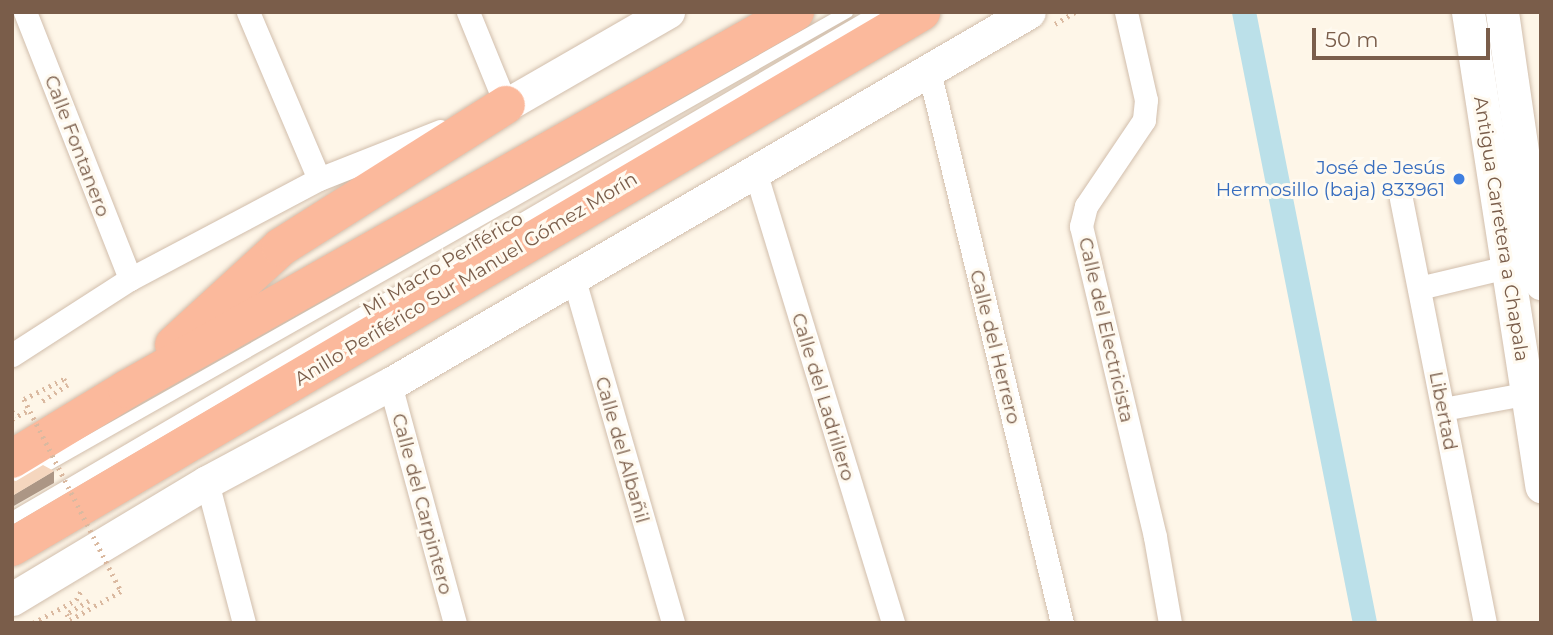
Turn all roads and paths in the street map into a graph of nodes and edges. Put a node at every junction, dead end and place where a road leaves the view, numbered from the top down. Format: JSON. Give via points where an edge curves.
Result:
{"nodes":[{"id":1,"x":25,"y":12,"type":"edge"},
{"id":2,"x":248,"y":12,"type":"edge"},
{"id":3,"x":468,"y":12,"type":"edge"},
{"id":4,"x":668,"y":12,"type":"edge"},
{"id":5,"x":795,"y":12,"type":"edge"},
{"id":6,"x":847,"y":12,"type":"edge"},
{"id":7,"x":876,"y":12,"type":"edge"},
{"id":8,"x":921,"y":12,"type":"edge"},
{"id":9,"x":1029,"y":12,"type":"edge"},
{"id":10,"x":1126,"y":12,"type":"edge"},
{"id":11,"x":1468,"y":12,"type":"edge"},
{"id":12,"x":1502,"y":12,"type":"edge"},
{"id":13,"x":929,"y":71,"type":"junction"},
{"id":14,"x":506,"y":105,"type":"junction"},
{"id":15,"x":1531,"y":151,"type":"edge"},
{"id":16,"x":755,"y":171,"type":"junction"},
{"id":17,"x":320,"y":179,"type":"junction"},
{"id":18,"x":1401,"y":199,"type":"dead end"},
{"id":19,"x":1507,"y":267,"type":"junction"},
{"id":20,"x":573,"y":276,"type":"junction"},
{"id":21,"x":130,"y":279,"type":"junction"},
{"id":22,"x":1541,"y":282,"type":"edge"},
{"id":23,"x":1419,"y":288,"type":"junction"},
{"id":24,"x":12,"y":355,"type":"edge"},
{"id":25,"x":390,"y":384,"type":"junction"},
{"id":26,"x":127,"y":389,"type":"junction"},
{"id":27,"x":1534,"y":392,"type":"edge"},
{"id":28,"x":35,"y":406,"type":"dead end"},
{"id":29,"x":1443,"y":409,"type":"junction"},
{"id":30,"x":12,"y":411,"type":"edge"},
{"id":31,"x":15,"y":454,"type":"edge"},
{"id":32,"x":206,"y":482,"type":"junction"},
{"id":33,"x":1541,"y":486,"type":"edge"},
{"id":34,"x":12,"y":518,"type":"edge"},
{"id":35,"x":12,"y":547,"type":"edge"},
{"id":36,"x":12,"y":599,"type":"edge"},
{"id":37,"x":76,"y":600,"type":"dead end"},
{"id":38,"x":244,"y":623,"type":"edge"},
{"id":39,"x":455,"y":623,"type":"edge"},
{"id":40,"x":673,"y":623,"type":"edge"},
{"id":41,"x":893,"y":623,"type":"edge"},
{"id":42,"x":1062,"y":623,"type":"edge"},
{"id":43,"x":1170,"y":623,"type":"edge"},
{"id":44,"x":1485,"y":623,"type":"edge"}],
"edges":[{"from":1,"to":21,"type":"street","name":"Calle Fontanero"},
{"from":2,"to":17,"type":"street"},
{"from":3,"to":14,"type":"street"},
{"from":4,"to":14,"type":"main road"},
{"from":5,"to":26,"type":"highway"},
{"from":6,"to":31,"type":"lane","name":"Mi Macro Periférico"},
{"from":7,"to":34,"type":"lane","name":"Mi Macro Periférico"},
{"from":8,"to":35,"type":"highway","name":"Anillo Periférico Sur Manuel Gómez Morín"},
{"from":9,"to":13,"type":"main road"},
{"from":10,"to":43,"type":"street","name":"Calle del Electricista","via":[[1146,100],[1144,120],[1086,206],[1081,226],[1155,537]]},
{"from":11,"to":19,"type":"main road","name":"Antigua Carretera a Chapala"},
{"from":12,"to":15,"type":"main road","name":"Antigua Carretera a Chapala"},
{"from":13,"to":16,"type":"main road"},
{"from":13,"to":42,"type":"street","name":"Calle del Herrero"},
{"from":14,"to":17,"type":"street"},
{"from":14,"to":26,"type":"highway","via":[[281,247]]},
{"from":15,"to":22,"type":"main road","name":"Antigua Carretera a Chapala"},
{"from":16,"to":20,"type":"main road"},
{"from":16,"to":41,"type":"street","name":"Calle del Ladrillero"},
{"from":17,"to":21,"type":"street"},
{"from":18,"to":23,"type":"street","name":"Libertad"},
{"from":19,"to":23,"type":"street"},
{"from":19,"to":27,"type":"main road","name":"Antigua Carretera a Chapala"},
{"from":20,"to":25,"type":"main road"},
{"from":20,"to":40,"type":"street","name":"Calle del Albañil"},
{"from":21,"to":24,"type":"street"},
{"from":23,"to":29,"type":"street","name":"Libertad"},
{"from":25,"to":32,"type":"main road"},
{"from":25,"to":39,"type":"street","name":"Calle del Carpintero"},
{"from":26,"to":31,"type":"highway"},
{"from":27,"to":29,"type":"street"},
{"from":27,"to":33,"type":"main road","name":"Antigua Carretera a Chapala"},
{"from":28,"to":37,"type":"path","bridge":true,"via":[[68,385],[64,379],[24,399],[121,591],[70,620],[67,614],[89,601]]},
{"from":29,"to":44,"type":"street","name":"Libertad"},
{"from":30,"to":31,"type":"path"},
{"from":32,"to":36,"type":"main road"},
{"from":32,"to":38,"type":"street"}]}
